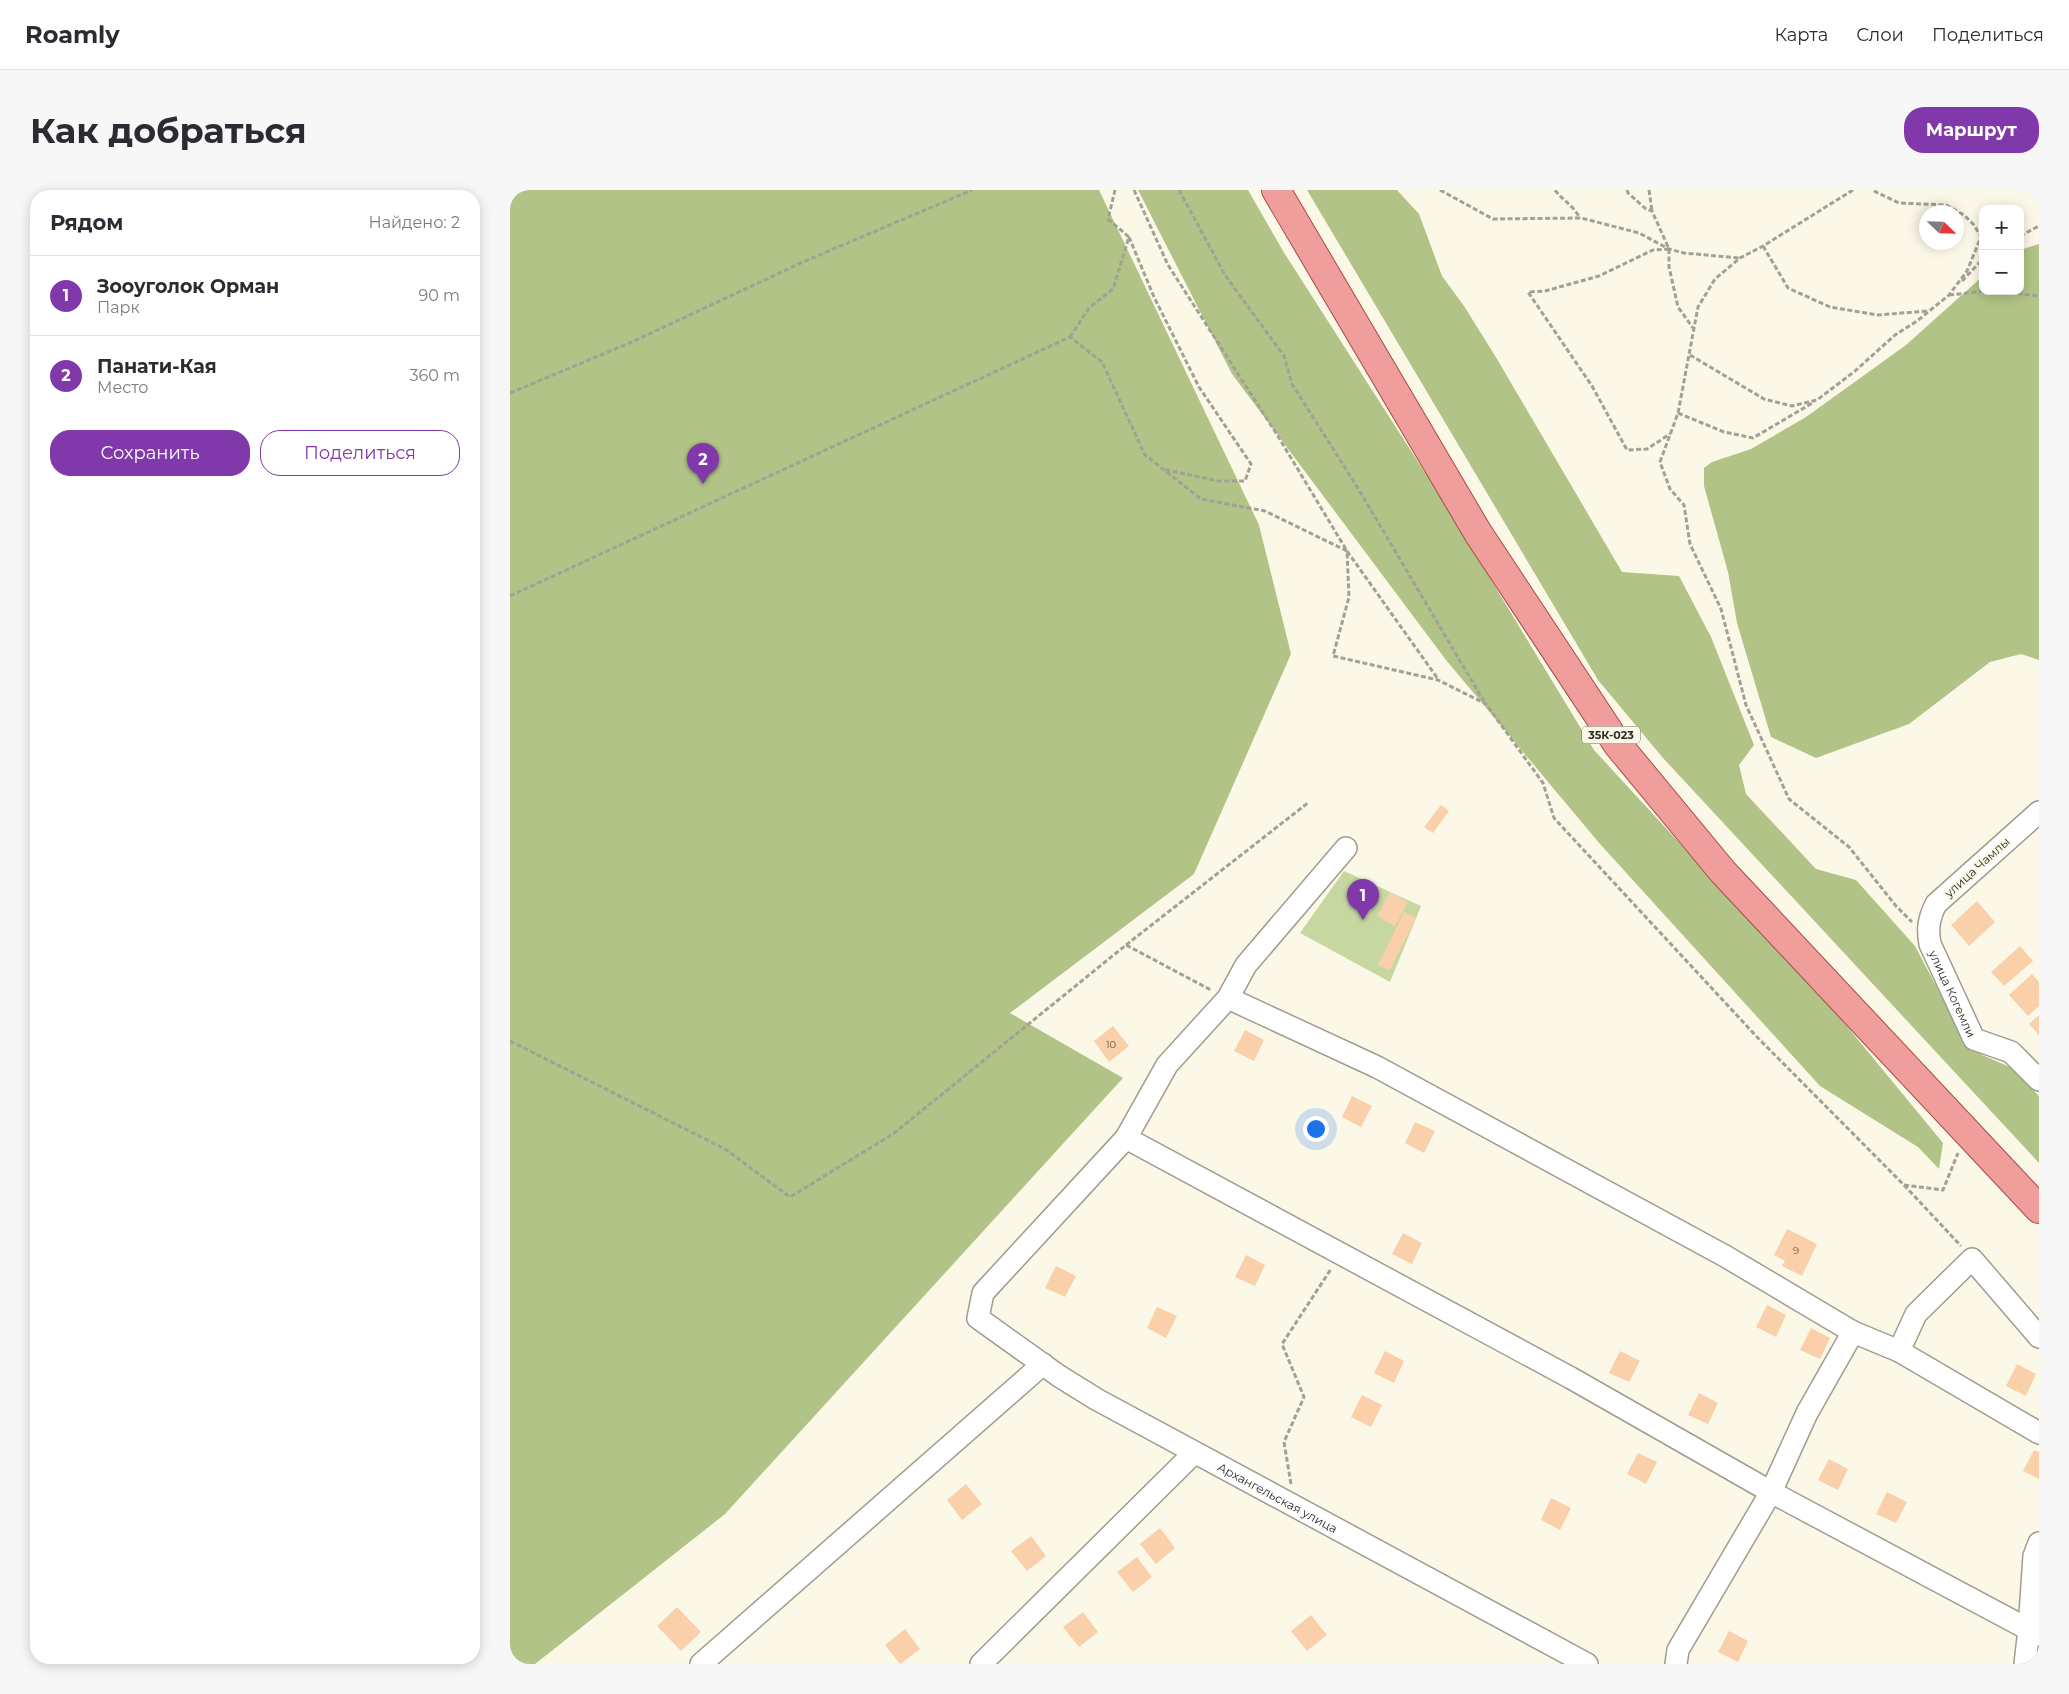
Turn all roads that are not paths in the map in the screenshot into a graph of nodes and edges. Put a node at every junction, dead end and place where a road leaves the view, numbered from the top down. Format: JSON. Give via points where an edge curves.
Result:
{"nodes":[{"id":1,"x":1276,"y":190,"type":"edge"},
{"id":2,"x":2039,"y":812,"type":"edge"},
{"id":3,"x":1346,"y":848,"type":"dead end"},
{"id":4,"x":1928,"y":930,"type":"joint"},
{"id":5,"x":1228,"y":998,"type":"junction"},
{"id":6,"x":2039,"y":1080,"type":"edge"},
{"id":7,"x":1126,"y":1138,"type":"junction"},
{"id":8,"x":2039,"y":1209,"type":"edge"},
{"id":9,"x":1853,"y":1332,"type":"junction"},
{"id":10,"x":2039,"y":1337,"type":"edge"},
{"id":11,"x":1899,"y":1350,"type":"junction"},
{"id":12,"x":1043,"y":1364,"type":"junction"},
{"id":13,"x":2039,"y":1433,"type":"edge"},
{"id":14,"x":1194,"y":1453,"type":"junction"},
{"id":15,"x":1771,"y":1492,"type":"junction"},
{"id":16,"x":2039,"y":1543,"type":"edge"},
{"id":17,"x":2034,"y":1632,"type":"edge"},
{"id":18,"x":700,"y":1664,"type":"edge"},
{"id":19,"x":981,"y":1664,"type":"edge"},
{"id":20,"x":1588,"y":1664,"type":"edge"},
{"id":21,"x":1676,"y":1664,"type":"edge"},
{"id":22,"x":2024,"y":1664,"type":"edge"}],
"edges":[{"from":1,"to":8,"type":"main road","number":"35К-023","via":[[1478,533],[1618,746],[1723,872]]},
{"from":2,"to":4,"type":"street","name":"улица Чамлы","via":[[1936,904]]},
{"from":3,"to":5,"type":"street","via":[[1246,965]]},
{"from":4,"to":6,"type":"street","name":"улица Когемли","via":[[1930,944],[1974,1039],[2011,1052]]},
{"from":5,"to":7,"type":"street","via":[[1167,1066]]},
{"from":5,"to":9,"type":"street","via":[[1377,1067],[1725,1256]]},
{"from":7,"to":12,"type":"street","name":"Архангельская улица","via":[[982,1292],[978,1318]]},
{"from":7,"to":15,"type":"street","via":[[1571,1378]]},
{"from":9,"to":11,"type":"street"},
{"from":9,"to":15,"type":"street","via":[[1807,1413]]},
{"from":10,"to":11,"type":"street","via":[[1972,1259],[1916,1314]]},
{"from":11,"to":13,"type":"street"},
{"from":12,"to":14,"type":"street","name":"Архангельская улица","via":[[1096,1399]]},
{"from":12,"to":18,"type":"street"},
{"from":14,"to":19,"type":"street"},
{"from":14,"to":20,"type":"street","name":"Архангельская улица"},
{"from":15,"to":17,"type":"street"},
{"from":15,"to":21,"type":"street","via":[[1678,1650]]},
{"from":16,"to":17,"type":"street","via":[[2034,1556]]},
{"from":17,"to":22,"type":"street"}]}
